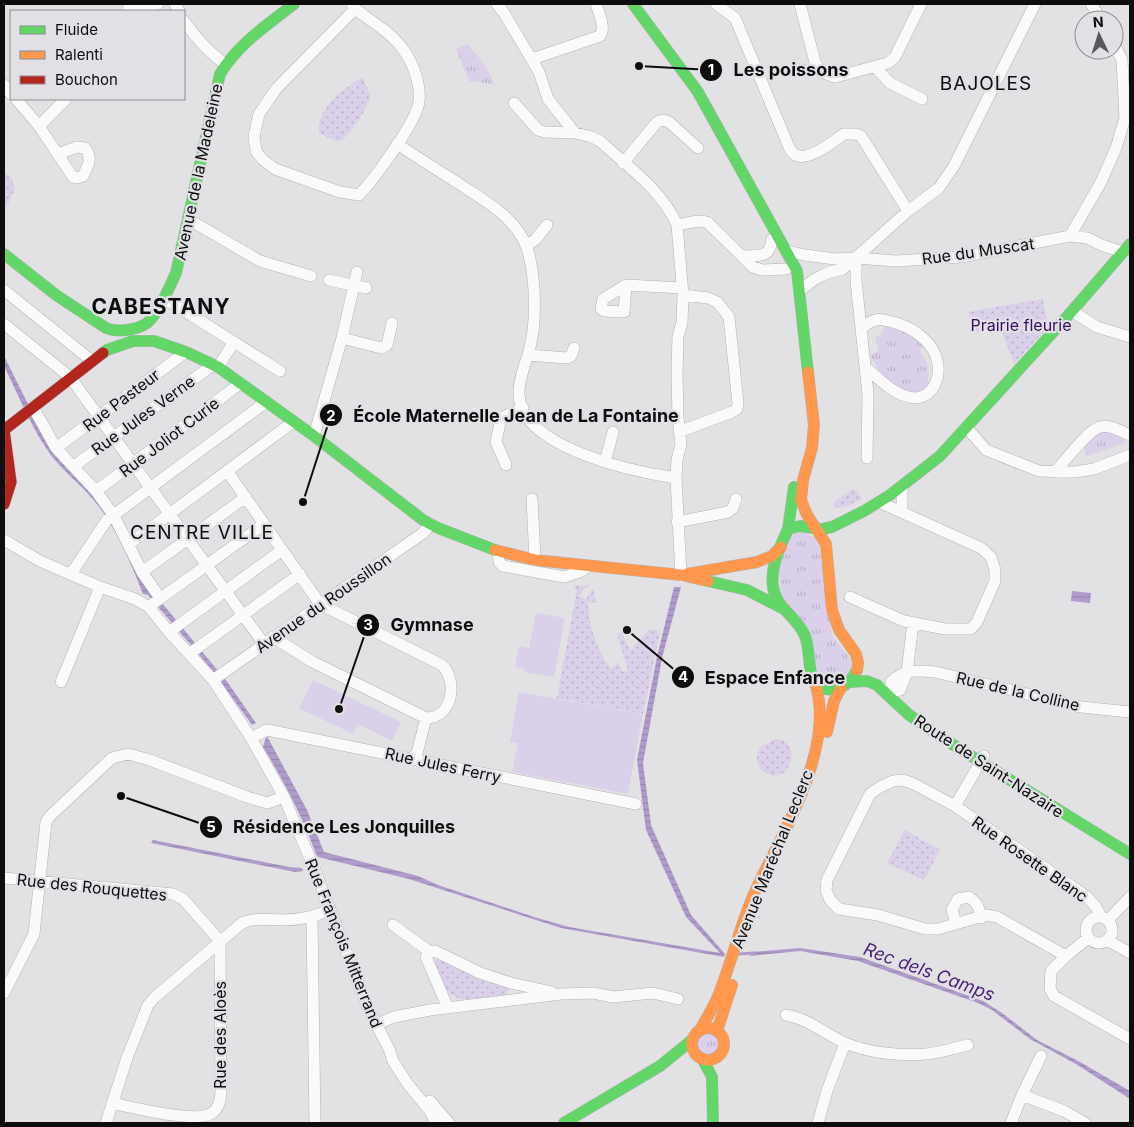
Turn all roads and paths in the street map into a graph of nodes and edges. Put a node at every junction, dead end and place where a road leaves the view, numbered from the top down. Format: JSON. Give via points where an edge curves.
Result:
{"nodes":[{"id":1,"x":158,"y":4,"type":"edge"},
{"id":2,"x":294,"y":4,"type":"edge"},
{"id":3,"x":497,"y":4,"type":"edge"},
{"id":4,"x":596,"y":4,"type":"edge"},
{"id":5,"x":624,"y":4,"type":"edge"},
{"id":6,"x":634,"y":4,"type":"edge"},
{"id":7,"x":716,"y":4,"type":"edge"},
{"id":8,"x":800,"y":4,"type":"edge"},
{"id":9,"x":921,"y":4,"type":"edge"},
{"id":10,"x":1035,"y":4,"type":"edge"},
{"id":11,"x":354,"y":6,"type":"edge"},
{"id":12,"x":127,"y":8,"type":"edge"},
{"id":13,"x":185,"y":21,"type":"edge"},
{"id":14,"x":532,"y":59,"type":"junction"},
{"id":15,"x":1126,"y":59,"type":"edge"},
{"id":16,"x":225,"y":64,"type":"junction"},
{"id":17,"x":874,"y":67,"type":"junction"},
{"id":18,"x":922,"y":99,"type":"dead end"},
{"id":19,"x":17,"y":100,"type":"edge"},
{"id":20,"x":65,"y":100,"type":"edge"},
{"id":21,"x":514,"y":103,"type":"dead end"},
{"id":22,"x":39,"y":126,"type":"junction"},
{"id":23,"x":575,"y":132,"type":"junction"},
{"id":24,"x":397,"y":144,"type":"junction"},
{"id":25,"x":698,"y":148,"type":"dead end"},
{"id":26,"x":58,"y":154,"type":"dead end"},
{"id":27,"x":624,"y":164,"type":"junction"},
{"id":28,"x":908,"y":211,"type":"junction"},
{"id":29,"x":188,"y":219,"type":"junction"},
{"id":30,"x":547,"y":225,"type":"dead end"},
{"id":31,"x":677,"y":225,"type":"junction"},
{"id":32,"x":1070,"y":236,"type":"junction"},
{"id":33,"x":772,"y":239,"type":"junction"},
{"id":34,"x":526,"y":246,"type":"junction"},
{"id":35,"x":1104,"y":246,"type":"junction"},
{"id":36,"x":1127,"y":248,"type":"edge"},
{"id":37,"x":787,"y":251,"type":"junction"},
{"id":38,"x":4,"y":254,"type":"edge"},
{"id":39,"x":744,"y":256,"type":"junction"},
{"id":40,"x":856,"y":258,"type":"junction"},
{"id":41,"x":1110,"y":265,"type":"junction"},
{"id":42,"x":786,"y":269,"type":"junction"},
{"id":43,"x":357,"y":272,"type":"dead end"},
{"id":44,"x":311,"y":276,"type":"dead end"},
{"id":45,"x":329,"y":280,"type":"dead end"},
{"id":46,"x":354,"y":285,"type":"junction"},
{"id":47,"x":626,"y":285,"type":"dead end"},
{"id":48,"x":366,"y":288,"type":"dead end"},
{"id":49,"x":4,"y":290,"type":"edge"},
{"id":50,"x":682,"y":291,"type":"junction"},
{"id":51,"x":800,"y":291,"type":"junction"},
{"id":52,"x":164,"y":298,"type":"junction"},
{"id":53,"x":1082,"y":299,"type":"junction"},
{"id":54,"x":1069,"y":315,"type":"junction"},
{"id":55,"x":150,"y":321,"type":"junction"},
{"id":56,"x":1087,"y":321,"type":"junction"},
{"id":57,"x":392,"y":323,"type":"dead end"},
{"id":58,"x":4,"y":324,"type":"edge"},
{"id":59,"x":106,"y":328,"type":"junction"},
{"id":60,"x":862,"y":328,"type":"junction"},
{"id":61,"x":1130,"y":337,"type":"edge"},
{"id":62,"x":342,"y":338,"type":"junction"},
{"id":63,"x":154,"y":341,"type":"junction"},
{"id":64,"x":234,"y":342,"type":"junction"},
{"id":65,"x":574,"y":348,"type":"dead end"},
{"id":66,"x":107,"y":350,"type":"junction"},
{"id":67,"x":186,"y":352,"type":"junction"},
{"id":68,"x":528,"y":355,"type":"junction"},
{"id":69,"x":92,"y":361,"type":"junction"},
{"id":70,"x":215,"y":366,"type":"junction"},
{"id":71,"x":865,"y":368,"type":"junction"},
{"id":72,"x":280,"y":371,"type":"dead end"},
{"id":73,"x":70,"y":377,"type":"junction"},
{"id":74,"x":241,"y":383,"type":"junction"},
{"id":75,"x":266,"y":402,"type":"junction"},
{"id":76,"x":33,"y":407,"type":"junction"},
{"id":77,"x":523,"y":408,"type":"junction"},
{"id":78,"x":978,"y":414,"type":"junction"},
{"id":79,"x":99,"y":416,"type":"junction"},
{"id":80,"x":293,"y":422,"type":"junction"},
{"id":81,"x":967,"y":428,"type":"junction"},
{"id":82,"x":4,"y":430,"type":"edge"},
{"id":83,"x":681,"y":431,"type":"junction"},
{"id":84,"x":613,"y":432,"type":"dead end"},
{"id":85,"x":1130,"y":435,"type":"edge"},
{"id":86,"x":314,"y":436,"type":"junction"},
{"id":87,"x":114,"y":437,"type":"junction"},
{"id":88,"x":957,"y":439,"type":"junction"},
{"id":89,"x":978,"y":442,"type":"junction"},
{"id":90,"x":56,"y":448,"type":"junction"},
{"id":91,"x":1130,"y":455,"type":"edge"},
{"id":92,"x":867,"y":458,"type":"dead end"},
{"id":93,"x":605,"y":462,"type":"junction"},
{"id":94,"x":133,"y":464,"type":"junction"},
{"id":95,"x":506,"y":465,"type":"dead end"},
{"id":96,"x":74,"y":466,"type":"junction"},
{"id":97,"x":227,"y":471,"type":"junction"},
{"id":98,"x":1056,"y":472,"type":"junction"},
{"id":99,"x":676,"y":478,"type":"junction"},
{"id":100,"x":902,"y":486,"type":"junction"},
{"id":101,"x":151,"y":488,"type":"junction"},
{"id":102,"x":96,"y":491,"type":"junction"},
{"id":103,"x":890,"y":495,"type":"junction"},
{"id":104,"x":246,"y":498,"type":"junction"},
{"id":105,"x":532,"y":498,"type":"dead end"},
{"id":106,"x":736,"y":499,"type":"dead end"},
{"id":107,"x":879,"y":502,"type":"junction"},
{"id":108,"x":4,"y":504,"type":"edge"},
{"id":109,"x":902,"y":507,"type":"junction"},
{"id":110,"x":170,"y":514,"type":"junction"},
{"id":111,"x":114,"y":516,"type":"junction"},
{"id":112,"x":427,"y":522,"type":"junction"},
{"id":113,"x":677,"y":522,"type":"junction"},
{"id":114,"x":264,"y":524,"type":"junction"},
{"id":115,"x":832,"y":526,"type":"junction"},
{"id":116,"x":788,"y":529,"type":"junction"},
{"id":117,"x":815,"y":529,"type":"junction"},
{"id":118,"x":188,"y":539,"type":"junction"},
{"id":119,"x":4,"y":540,"type":"edge"},
{"id":120,"x":129,"y":544,"type":"junction"},
{"id":121,"x":826,"y":544,"type":"junction"},
{"id":122,"x":781,"y":546,"type":"junction"},
{"id":123,"x":282,"y":550,"type":"junction"},
{"id":124,"x":498,"y":551,"type":"junction"},
{"id":125,"x":536,"y":560,"type":"junction"},
{"id":126,"x":207,"y":566,"type":"junction"},
{"id":127,"x":588,"y":566,"type":"junction"},
{"id":128,"x":142,"y":572,"type":"junction"},
{"id":129,"x":71,"y":574,"type":"junction"},
{"id":130,"x":300,"y":574,"type":"junction"},
{"id":131,"x":681,"y":575,"type":"junction"},
{"id":132,"x":100,"y":587,"type":"junction"},
{"id":133,"x":225,"y":591,"type":"junction"},
{"id":134,"x":850,"y":597,"type":"dead end"},
{"id":135,"x":160,"y":598,"type":"junction"},
{"id":136,"x":320,"y":604,"type":"junction"},
{"id":137,"x":149,"y":607,"type":"junction"},
{"id":138,"x":782,"y":608,"type":"junction"},
{"id":139,"x":243,"y":615,"type":"junction"},
{"id":140,"x":913,"y":623,"type":"junction"},
{"id":141,"x":169,"y":632,"type":"junction"},
{"id":142,"x":268,"y":641,"type":"junction"},
{"id":143,"x":189,"y":654,"type":"junction"},
{"id":144,"x":858,"y":660,"type":"junction"},
{"id":145,"x":907,"y":672,"type":"junction"},
{"id":146,"x":213,"y":680,"type":"junction"},
{"id":147,"x":61,"y":682,"type":"dead end"},
{"id":148,"x":815,"y":683,"type":"junction"},
{"id":149,"x":846,"y":685,"type":"junction"},
{"id":150,"x":886,"y":685,"type":"junction"},
{"id":151,"x":900,"y":690,"type":"junction"},
{"id":152,"x":1130,"y":712,"type":"edge"},
{"id":153,"x":426,"y":718,"type":"junction"},
{"id":154,"x":251,"y":738,"type":"junction"},
{"id":155,"x":982,"y":758,"type":"junction"},
{"id":156,"x":409,"y":759,"type":"junction"},
{"id":157,"x":284,"y":797,"type":"junction"},
{"id":158,"x":636,"y":804,"type":"dead end"},
{"id":159,"x":954,"y":806,"type":"junction"},
{"id":160,"x":1130,"y":844,"type":"edge"},
{"id":161,"x":1130,"y":854,"type":"edge"},
{"id":162,"x":4,"y":878,"type":"edge"},
{"id":163,"x":39,"y":882,"type":"junction"},
{"id":164,"x":1130,"y":897,"type":"edge"},
{"id":165,"x":329,"y":910,"type":"junction"},
{"id":166,"x":312,"y":918,"type":"junction"},
{"id":167,"x":981,"y":918,"type":"junction"},
{"id":168,"x":1104,"y":918,"type":"junction"},
{"id":169,"x":956,"y":923,"type":"junction"},
{"id":170,"x":393,"y":925,"type":"dead end"},
{"id":171,"x":1088,"y":938,"type":"junction"},
{"id":172,"x":1107,"y":940,"type":"junction"},
{"id":173,"x":220,"y":942,"type":"junction"},
{"id":174,"x":740,"y":945,"type":"junction"},
{"id":175,"x":430,"y":952,"type":"junction"},
{"id":176,"x":1130,"y":953,"type":"edge"},
{"id":177,"x":1066,"y":956,"type":"junction"},
{"id":178,"x":733,"y":967,"type":"junction"},
{"id":179,"x":4,"y":993,"type":"edge"},
{"id":180,"x":561,"y":994,"type":"junction"},
{"id":181,"x":678,"y":999,"type":"dead end"},
{"id":182,"x":448,"y":1008,"type":"junction"},
{"id":183,"x":786,"y":1015,"type":"dead end"},
{"id":184,"x":375,"y":1025,"type":"junction"},
{"id":185,"x":700,"y":1030,"type":"junction"},
{"id":186,"x":717,"y":1031,"type":"junction"},
{"id":187,"x":1130,"y":1039,"type":"edge"},
{"id":188,"x":692,"y":1040,"type":"junction"},
{"id":189,"x":845,"y":1043,"type":"junction"},
{"id":190,"x":968,"y":1045,"type":"dead end"},
{"id":191,"x":389,"y":1049,"type":"junction"},
{"id":192,"x":1041,"y":1056,"type":"dead end"},
{"id":193,"x":704,"y":1058,"type":"junction"},
{"id":194,"x":660,"y":1066,"type":"junction"},
{"id":195,"x":1022,"y":1095,"type":"junction"},
{"id":196,"x":112,"y":1103,"type":"junction"},
{"id":197,"x":106,"y":1123,"type":"edge"},
{"id":198,"x":315,"y":1123,"type":"edge"},
{"id":199,"x":436,"y":1123,"type":"edge"},
{"id":200,"x":449,"y":1123,"type":"edge"},
{"id":201,"x":564,"y":1123,"type":"edge"},
{"id":202,"x":713,"y":1123,"type":"edge"},
{"id":203,"x":720,"y":1123,"type":"edge"},
{"id":204,"x":818,"y":1123,"type":"edge"},
{"id":205,"x":1011,"y":1123,"type":"edge"},
{"id":206,"x":1085,"y":1123,"type":"edge"}],
"edges":[{"from":1,"to":12,"type":"street"},
{"from":2,"to":16,"type":"main road","name":"Avenue de la Madeleine","via":[[238,48]]},
{"from":3,"to":14,"type":"street"},
{"from":4,"to":14,"type":"street","via":[[602,26],[600,36]]},
{"from":5,"to":33,"type":"main road","via":[[691,94]]},
{"from":6,"to":37,"type":"main road","via":[[698,92]]},
{"from":7,"to":28,"type":"street","via":[[735,18],[793,154],[812,155],[844,134],[861,136]]},
{"from":8,"to":17,"type":"street","via":[[815,62],[821,72],[835,77]]},
{"from":9,"to":17,"type":"street","via":[[894,56],[888,63]]},
{"from":10,"to":28,"type":"street","via":[[954,166],[939,188]]},
{"from":11,"to":24,"type":"street","via":[[392,38],[412,64],[418,102],[415,114]]},
{"from":11,"to":24,"type":"street","via":[[276,89],[259,114],[254,136],[256,151],[275,169],[340,192],[359,195]]},
{"from":13,"to":16,"type":"street","via":[[209,52]]},
{"from":14,"to":23,"type":"street","via":[[548,98]]},
{"from":15,"to":32,"type":"street","via":[[1125,118],[1116,148]]},
{"from":16,"to":29,"type":"main road","name":"Avenue de la Madeleine","via":[[214,92]]},
{"from":17,"to":18,"type":"street","via":[[890,83]]},
{"from":19,"to":22,"type":"street"},
{"from":20,"to":22,"type":"street"},
{"from":21,"to":23,"type":"street","via":[[538,130]]},
{"from":22,"to":26,"type":"street"},
{"from":23,"to":27,"type":"street","via":[[592,136]]},
{"from":24,"to":34,"type":"street","via":[[492,206],[508,219]]},
{"from":25,"to":27,"type":"street","via":[[663,120]]},
{"from":27,"to":31,"type":"street","via":[[659,195]]},
{"from":28,"to":40,"type":"street"},
{"from":29,"to":44,"type":"street","via":[[260,261]]},
{"from":29,"to":52,"type":"main road","name":"Avenue de la Madeleine","via":[[176,273]]},
{"from":30,"to":34,"type":"street"},
{"from":31,"to":39,"type":"street","via":[[707,222]]},
{"from":31,"to":50,"type":"street"},
{"from":32,"to":35,"type":"street","name":"Rue du Muscat","via":[[1087,238]]},
{"from":32,"to":40,"type":"street","name":"Rue du Muscat","via":[[961,257],[896,261]]},
{"from":33,"to":39,"type":"street","via":[[767,253]]},
{"from":33,"to":42,"type":"main road"},
{"from":34,"to":68,"type":"street","via":[[535,317]]},
{"from":35,"to":36,"type":"street","name":"Rue du Muscat"},
{"from":35,"to":41,"type":"street"},
{"from":36,"to":41,"type":"main road"},
{"from":37,"to":40,"type":"street","name":"Rue du Muscat","via":[[835,259]]},
{"from":37,"to":51,"type":"main road","via":[[797,271]]},
{"from":38,"to":59,"type":"main road","via":[[40,284]]},
{"from":39,"to":42,"type":"street","via":[[753,267],[762,270]]},
{"from":40,"to":51,"type":"street","via":[[842,269],[812,279]]},
{"from":40,"to":60,"type":"street"},
{"from":41,"to":53,"type":"main road"},
{"from":42,"to":116,"type":"main road","via":[[793,296],[806,438]]},
{"from":43,"to":46,"type":"street"},
{"from":45,"to":46,"type":"street"},
{"from":46,"to":48,"type":"street"},
{"from":46,"to":62,"type":"street"},
{"from":47,"to":50,"type":"street"},
{"from":49,"to":69,"type":"street"},
{"from":50,"to":83,"type":"street","via":[[682,323],[678,336],[678,418]]},
{"from":50,"to":83,"type":"street","via":[[717,302],[729,317],[738,404],[732,412]]},
{"from":51,"to":117,"type":"main road","via":[[814,425],[801,501]]},
{"from":52,"to":55,"type":"main road","name":"Avenue de la Madeleine"},
{"from":52,"to":64,"type":"street"},
{"from":53,"to":54,"type":"main road"},
{"from":53,"to":56,"type":"street"},
{"from":54,"to":56,"type":"street"},
{"from":54,"to":78,"type":"main road"},
{"from":55,"to":59,"type":"main road","via":[[137,328]]},
{"from":55,"to":63,"type":"main road","via":[[150,334]]},
{"from":56,"to":61,"type":"street"},
{"from":57,"to":62,"type":"street","via":[[387,345],[381,348]]},
{"from":58,"to":73,"type":"street"},
{"from":59,"to":66,"type":"main road"},
{"from":60,"to":71,"type":"street"},
{"from":60,"to":71,"type":"street","via":[[872,320],[884,319],[916,332],[929,345],[937,359],[939,372],[931,392],[922,398],[911,398],[894,391]]},
{"from":62,"to":86,"type":"street"},
{"from":63,"to":66,"type":"main road","via":[[140,340]]},
{"from":63,"to":67,"type":"main road"},
{"from":64,"to":70,"type":"street"},
{"from":64,"to":72,"type":"street"},
{"from":65,"to":68,"type":"street","via":[[567,358]]},
{"from":66,"to":69,"type":"main road"},
{"from":67,"to":70,"type":"main road"},
{"from":67,"to":79,"type":"street","name":"Rue Pasteur"},
{"from":68,"to":77,"type":"street","via":[[519,395]]},
{"from":69,"to":73,"type":"main road"},
{"from":70,"to":74,"type":"main road"},
{"from":70,"to":87,"type":"street","name":"Rue Jules Verne"},
{"from":71,"to":92,"type":"street"},
{"from":73,"to":76,"type":"main road"},
{"from":73,"to":79,"type":"street"},
{"from":74,"to":75,"type":"main road"},
{"from":74,"to":94,"type":"street","name":"Rue Joliot Curie"},
{"from":75,"to":80,"type":"main road"},
{"from":75,"to":101,"type":"street"},
{"from":76,"to":82,"type":"main road"},
{"from":76,"to":90,"type":"street"},
{"from":77,"to":93,"type":"street","via":[[529,420],[559,444]]},
{"from":77,"to":95,"type":"street","via":[[501,418],[496,442]]},
{"from":78,"to":81,"type":"main road"},
{"from":78,"to":89,"type":"street"},
{"from":79,"to":87,"type":"street"},
{"from":79,"to":90,"type":"street","name":"Rue Pasteur"},
{"from":80,"to":86,"type":"main road"},
{"from":80,"to":97,"type":"street"},
{"from":81,"to":88,"type":"main road"},
{"from":81,"to":89,"type":"street"},
{"from":82,"to":108,"type":"main road","via":[[11,482]]},
{"from":83,"to":99,"type":"street"},
{"from":84,"to":93,"type":"street"},
{"from":85,"to":98,"type":"street","via":[[1100,426]]},
{"from":86,"to":112,"type":"main road"},
{"from":87,"to":94,"type":"street"},
{"from":87,"to":96,"type":"street","name":"Rue Jules Verne"},
{"from":88,"to":89,"type":"street"},
{"from":88,"to":100,"type":"main road"},
{"from":89,"to":98,"type":"street","via":[[986,450],[1039,471]]},
{"from":90,"to":96,"type":"street"},
{"from":91,"to":98,"type":"street","via":[[1094,469]]},
{"from":93,"to":99,"type":"street"},
{"from":94,"to":101,"type":"street"},
{"from":94,"to":102,"type":"street","name":"Rue Joliot Curie"},
{"from":96,"to":102,"type":"street"},
{"from":97,"to":104,"type":"street"},
{"from":97,"to":110,"type":"street"},
{"from":99,"to":113,"type":"street"},
{"from":100,"to":103,"type":"main road"},
{"from":100,"to":109,"type":"street"},
{"from":101,"to":110,"type":"street"},
{"from":101,"to":111,"type":"street"},
{"from":102,"to":111,"type":"street"},
{"from":103,"to":107,"type":"main road"},
{"from":103,"to":109,"type":"street"},
{"from":104,"to":114,"type":"street"},
{"from":104,"to":118,"type":"street"},
{"from":105,"to":125,"type":"street"},
{"from":106,"to":113,"type":"street","via":[[728,512]]},
{"from":107,"to":109,"type":"street"},
{"from":107,"to":115,"type":"main road"},
{"from":109,"to":140,"type":"street","via":[[981,548],[996,570],[995,581],[971,629],[945,629]]},
{"from":110,"to":118,"type":"street"},
{"from":110,"to":120,"type":"street"},
{"from":111,"to":120,"type":"street"},
{"from":111,"to":129,"type":"street","via":[[107,520]]},
{"from":112,"to":124,"type":"main road"},
{"from":112,"to":136,"type":"street","name":"Avenue du Roussillon","via":[[423,533]]},
{"from":113,"to":131,"type":"street"},
{"from":114,"to":123,"type":"street"},
{"from":114,"to":126,"type":"street"},
{"from":115,"to":117,"type":"main road"},
{"from":115,"to":121,"type":"main road"},
{"from":116,"to":117,"type":"main road","via":[[807,525]]},
{"from":116,"to":122,"type":"main road"},
{"from":117,"to":121,"type":"main road"},
{"from":118,"to":126,"type":"street"},
{"from":118,"to":128,"type":"street"},
{"from":119,"to":129,"type":"street"},
{"from":120,"to":128,"type":"street"},
{"from":121,"to":144,"type":"main road","via":[[832,612]]},
{"from":122,"to":131,"type":"main road","via":[[772,556],[757,562]]},
{"from":122,"to":138,"type":"main road","via":[[772,570],[772,582]]},
{"from":123,"to":130,"type":"street"},
{"from":123,"to":133,"type":"street"},
{"from":124,"to":125,"type":"main road"},
{"from":124,"to":127,"type":"street","via":[[499,562],[503,566],[564,577]]},
{"from":125,"to":127,"type":"main road"},
{"from":126,"to":133,"type":"street"},
{"from":126,"to":135,"type":"street"},
{"from":127,"to":131,"type":"main road"},
{"from":128,"to":135,"type":"street"},
{"from":129,"to":132,"type":"street"},
{"from":130,"to":136,"type":"street"},
{"from":130,"to":139,"type":"street"},
{"from":131,"to":138,"type":"main road","via":[[735,586]]},
{"from":132,"to":137,"type":"street"},
{"from":132,"to":147,"type":"street"},
{"from":133,"to":139,"type":"street"},
{"from":133,"to":141,"type":"street"},
{"from":134,"to":140,"type":"street","via":[[904,622]]},
{"from":135,"to":137,"type":"street"},
{"from":136,"to":142,"type":"street","name":"Avenue du Roussillon"},
{"from":136,"to":153,"type":"street","via":[[442,665],[448,671],[452,686],[447,705],[441,713]]},
{"from":137,"to":141,"type":"street","name":"Rue François Mitterrand"},
{"from":138,"to":148,"type":"main road","name":"Avenue Maréchal Leclerc","via":[[798,622],[804,633]]},
{"from":139,"to":142,"type":"street"},
{"from":139,"to":143,"type":"street"},
{"from":140,"to":145,"type":"street"},
{"from":141,"to":143,"type":"street","name":"Rue François Mitterrand"},
{"from":142,"to":146,"type":"street","name":"Avenue du Roussillon"},
{"from":142,"to":153,"type":"street"},
{"from":143,"to":146,"type":"street","name":"Rue François Mitterrand"},
{"from":144,"to":149,"type":"main road","name":"Avenue Maréchal Leclerc","via":[[857,668]]},
{"from":144,"to":150,"type":"main road","name":"Route de Saint-Nazaire"},
{"from":145,"to":150,"type":"street","name":"Rue de la Colline"},
{"from":145,"to":151,"type":"street"},
{"from":145,"to":152,"type":"street","name":"Rue de la Colline","via":[[935,672],[1081,707]]},
{"from":146,"to":154,"type":"street","name":"Rue François Mitterrand"},
{"from":148,"to":149,"type":"main road","name":"Route de Saint-Nazaire","via":[[830,690]]},
{"from":148,"to":174,"type":"main road","name":"Avenue Maréchal Leclerc","via":[[820,720],[810,770],[793,817],[764,871]]},
{"from":149,"to":150,"type":"main road","name":"Route de Saint-Nazaire","via":[[866,681]]},
{"from":149,"to":174,"type":"main road","name":"Avenue Maréchal Leclerc","via":[[834,701],[819,769],[804,811]]},
{"from":150,"to":151,"type":"street","via":[[893,692]]},
{"from":150,"to":155,"type":"main road","name":"Route de Saint-Nazaire","via":[[908,714],[926,728]]},
{"from":151,"to":155,"type":"main road","name":"Route de Saint-Nazaire","via":[[913,707]]},
{"from":153,"to":156,"type":"street","via":[[418,750]]},
{"from":154,"to":156,"type":"street","name":"Rue Jules Ferry","via":[[267,730]]},
{"from":154,"to":157,"type":"street","name":"Rue François Mitterrand"},
{"from":155,"to":159,"type":"street"},
{"from":155,"to":160,"type":"main road","name":"Route de Saint-Nazaire"},
{"from":155,"to":161,"type":"main road","name":"Route de Saint-Nazaire"},
{"from":156,"to":158,"type":"street","name":"Rue Jules Ferry"},
{"from":157,"to":163,"type":"street","via":[[267,803],[246,798],[150,760],[128,754],[112,758],[46,822]]},
{"from":157,"to":165,"type":"street","name":"Rue François Mitterrand"},
{"from":159,"to":168,"type":"street","name":"Rue Rosette Blanc","via":[[1086,896]]},
{"from":159,"to":169,"type":"street","name":"Rue Rosette Blanc","via":[[903,780],[880,787],[870,794],[827,880],[826,890],[838,909],[878,915],[925,929]]},
{"from":162,"to":163,"type":"street","name":"Rue des Rouquettes"},
{"from":163,"to":173,"type":"street","name":"Rue des Rouquettes","via":[[173,894],[183,899]]},
{"from":163,"to":179,"type":"street","via":[[34,934]]},
{"from":164,"to":168,"type":"street"},
{"from":165,"to":166,"type":"street"},
{"from":165,"to":184,"type":"street","name":"Rue François Mitterrand"},
{"from":166,"to":173,"type":"street","via":[[254,919],[242,923]]},
{"from":166,"to":198,"type":"street"},
{"from":167,"to":169,"type":"street"},
{"from":167,"to":169,"type":"street","via":[[975,901],[969,897],[958,899],[952,910]]},
{"from":167,"to":177,"type":"street","via":[[986,915],[997,917]]},
{"from":168,"to":171,"type":"street","via":[[1096,916],[1088,921],[1085,930]]},
{"from":168,"to":172,"type":"street","via":[[1111,924],[1112,933]]},
{"from":170,"to":175,"type":"street"},
{"from":171,"to":172,"type":"street","via":[[1095,943]]},
{"from":171,"to":177,"type":"street"},
{"from":172,"to":176,"type":"street"},
{"from":173,"to":196,"type":"street","via":[[148,1005]]},
{"from":173,"to":196,"type":"street","name":"Rue des Aloès","via":[[219,1105],[212,1113],[202,1116],[168,1115]]},
{"from":174,"to":178,"type":"main road","name":"Avenue Maréchal Leclerc"},
{"from":175,"to":180,"type":"street","via":[[436,951],[480,973],[511,983]]},
{"from":175,"to":182,"type":"street","via":[[426,958]]},
{"from":177,"to":187,"type":"street","via":[[1051,971],[1050,989],[1054,996]]},
{"from":178,"to":185,"type":"main road","name":"Avenue Maréchal Leclerc"},
{"from":178,"to":186,"type":"main road","name":"Avenue Maréchal Leclerc"},
{"from":180,"to":181,"type":"street","via":[[593,992],[613,997],[653,993]]},
{"from":180,"to":182,"type":"street"},
{"from":182,"to":184,"type":"street","via":[[394,1017]]},
{"from":183,"to":189,"type":"street","via":[[799,1017]]},
{"from":184,"to":191,"type":"street","name":"Rue François Mitterrand"},
{"from":185,"to":186,"type":"main road"},
{"from":185,"to":188,"type":"main road"},
{"from":186,"to":193,"type":"main road","via":[[724,1046],[721,1054]]},
{"from":188,"to":193,"type":"main road","via":[[692,1049]]},
{"from":188,"to":194,"type":"main road"},
{"from":189,"to":190,"type":"street","via":[[898,1054],[926,1054]]},
{"from":189,"to":204,"type":"street"},
{"from":191,"to":199,"type":"street","name":"Rue François Mitterrand","via":[[392,1061]]},
{"from":191,"to":200,"type":"street","name":"Rue François Mitterrand"},
{"from":192,"to":195,"type":"street"},
{"from":193,"to":194,"type":"main road"},
{"from":193,"to":202,"type":"main road","via":[[712,1077]]},
{"from":193,"to":203,"type":"main road","via":[[720,1074]]},
{"from":194,"to":201,"type":"main road"},
{"from":195,"to":205,"type":"street"},
{"from":195,"to":206,"type":"street"},
{"from":196,"to":197,"type":"street"}]}
